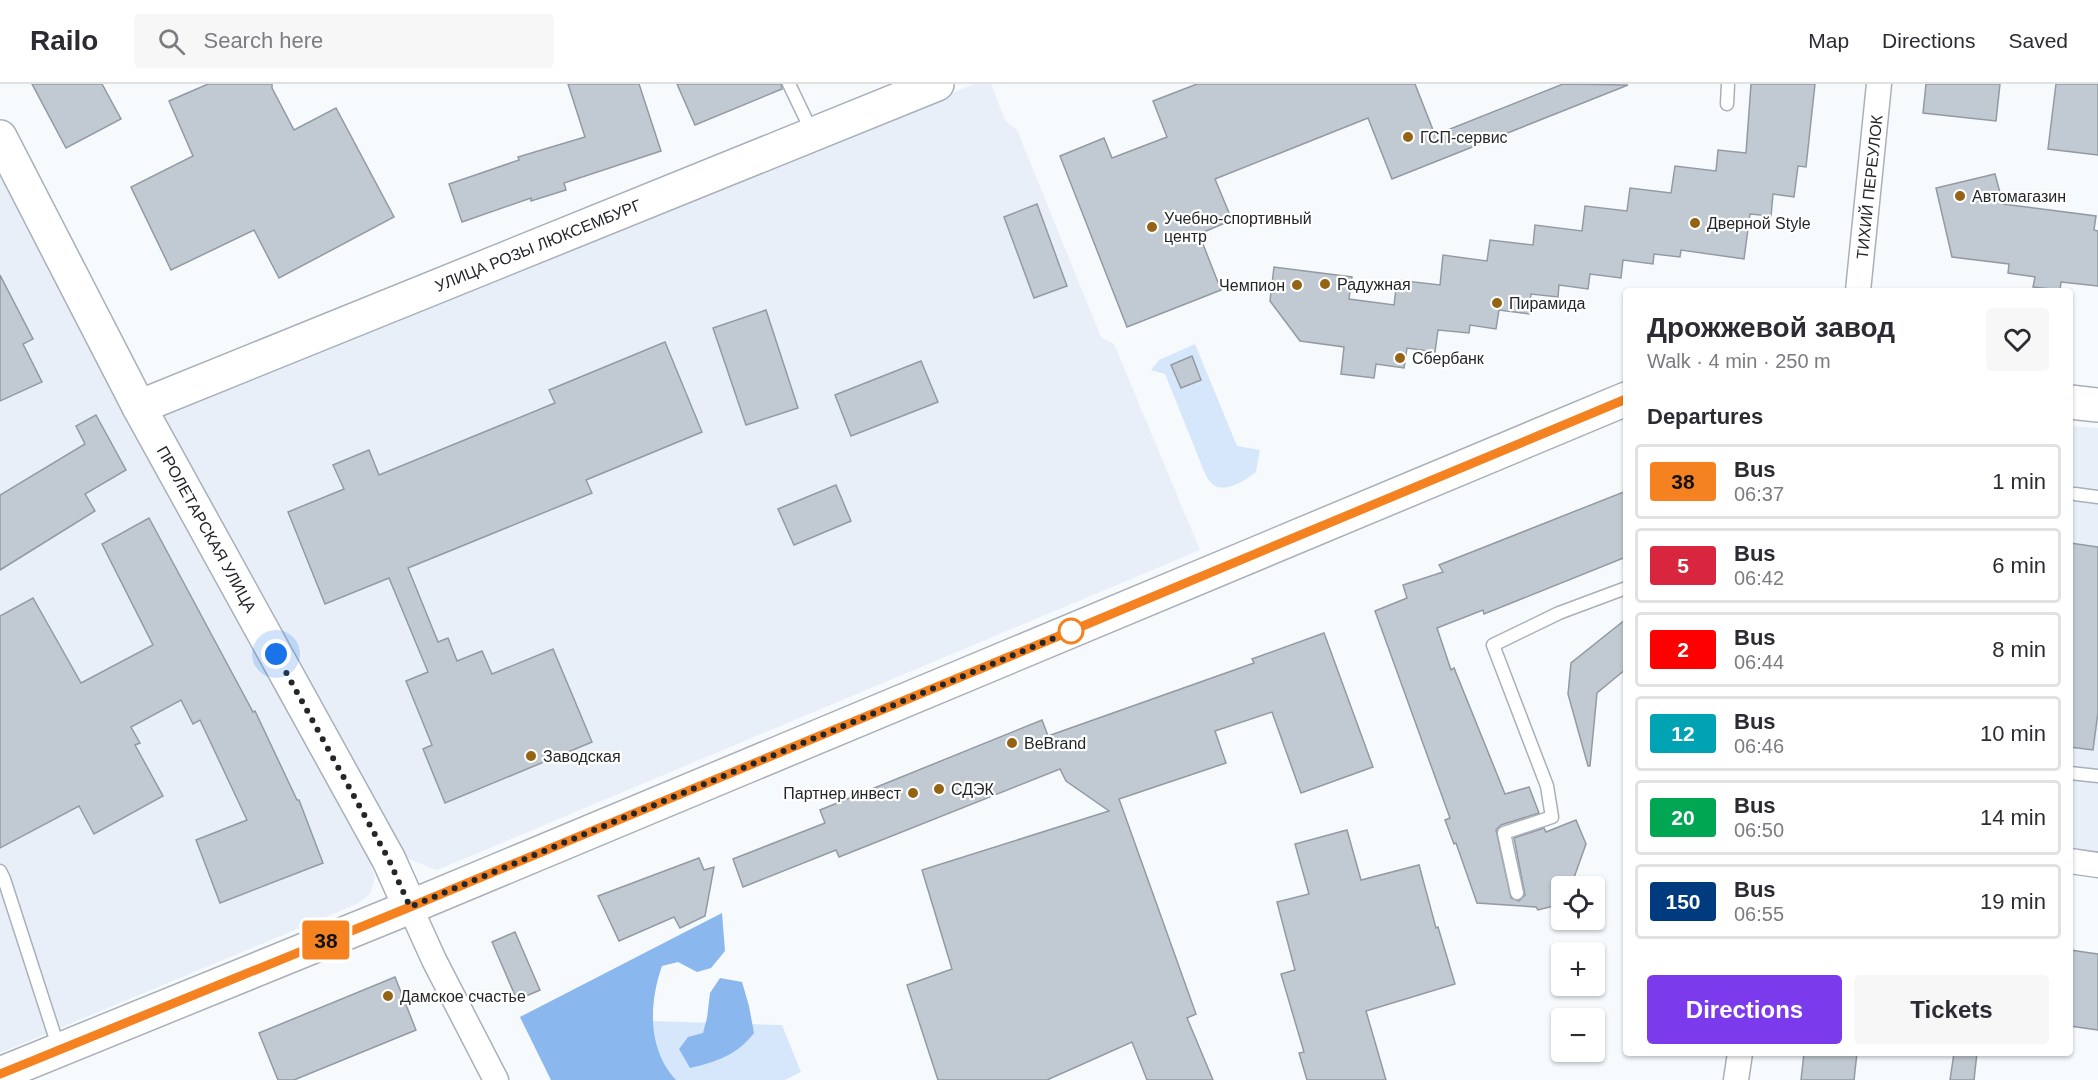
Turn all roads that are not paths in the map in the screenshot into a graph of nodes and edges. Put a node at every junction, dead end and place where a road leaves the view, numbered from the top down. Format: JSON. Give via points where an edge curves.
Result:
{"nodes":[{"id":1,"x":789,"y":84,"type":"edge"},
{"id":2,"x":937,"y":84,"type":"edge"},
{"id":3,"x":1728,"y":84,"type":"edge"},
{"id":4,"x":1879,"y":84,"type":"edge"},
{"id":5,"x":1727,"y":104,"type":"dead end"},
{"id":6,"x":813,"y":134,"type":"junction"},
{"id":7,"x":0,"y":137,"type":"edge"},
{"id":8,"x":1858,"y":288,"type":"edge"},
{"id":9,"x":1623,"y":400,"type":"edge"},
{"id":10,"x":2073,"y":402,"type":"edge"},
{"id":11,"x":2098,"y":405,"type":"edge"},
{"id":12,"x":139,"y":407,"type":"junction"},
{"id":13,"x":2075,"y":494,"type":"dead end"},
{"id":14,"x":2098,"y":497,"type":"edge"},
{"id":15,"x":1623,"y":589,"type":"edge"},
{"id":16,"x":2073,"y":773,"type":"edge"},
{"id":17,"x":2098,"y":776,"type":"edge"},
{"id":18,"x":2073,"y":861,"type":"edge"},
{"id":19,"x":2098,"y":865,"type":"edge"},
{"id":20,"x":0,"y":871,"type":"edge"},
{"id":21,"x":1517,"y":893,"type":"dead end"},
{"id":22,"x":410,"y":907,"type":"junction"},
{"id":23,"x":59,"y":1050,"type":"junction"},
{"id":24,"x":1740,"y":1056,"type":"edge"},
{"id":25,"x":0,"y":1074,"type":"edge"},
{"id":26,"x":496,"y":1080,"type":"edge"},
{"id":27,"x":1736,"y":1080,"type":"edge"}],
"edges":[{"from":1,"to":6,"type":"lane"},
{"from":2,"to":6,"type":"main road","name":"УЛИЦА РОЗЫ ЛЮКСЕМБУРГ"},
{"from":3,"to":5,"type":"lane"},
{"from":4,"to":8,"type":"street","name":"ТИХИЙ ПЕРЕУЛОК"},
{"from":6,"to":12,"type":"main road","name":"УЛИЦА РОЗЫ ЛЮКСЕМБУРГ"},
{"from":7,"to":12,"type":"main road","name":"ПРОЛЕТАРСКАЯ УЛИЦА"},
{"from":9,"to":22,"type":"main road"},
{"from":10,"to":11,"type":"main road"},
{"from":12,"to":22,"type":"main road","name":"ПРОЛЕТАРСКАЯ УЛИЦА","via":[[389,860]]},
{"from":13,"to":14,"type":"lane"},
{"from":15,"to":21,"type":"lane","via":[[1559,613],[1493,645],[1547,786],[1552,817],[1504,833]]},
{"from":16,"to":17,"type":"lane"},
{"from":18,"to":19,"type":"street"},
{"from":20,"to":23,"type":"lane"},
{"from":22,"to":23,"type":"main road"},
{"from":22,"to":26,"type":"street","name":"ПРОЛЕТАРСКАЯ УЛИЦА"},
{"from":23,"to":25,"type":"main road"},
{"from":24,"to":27,"type":"street"}]}
